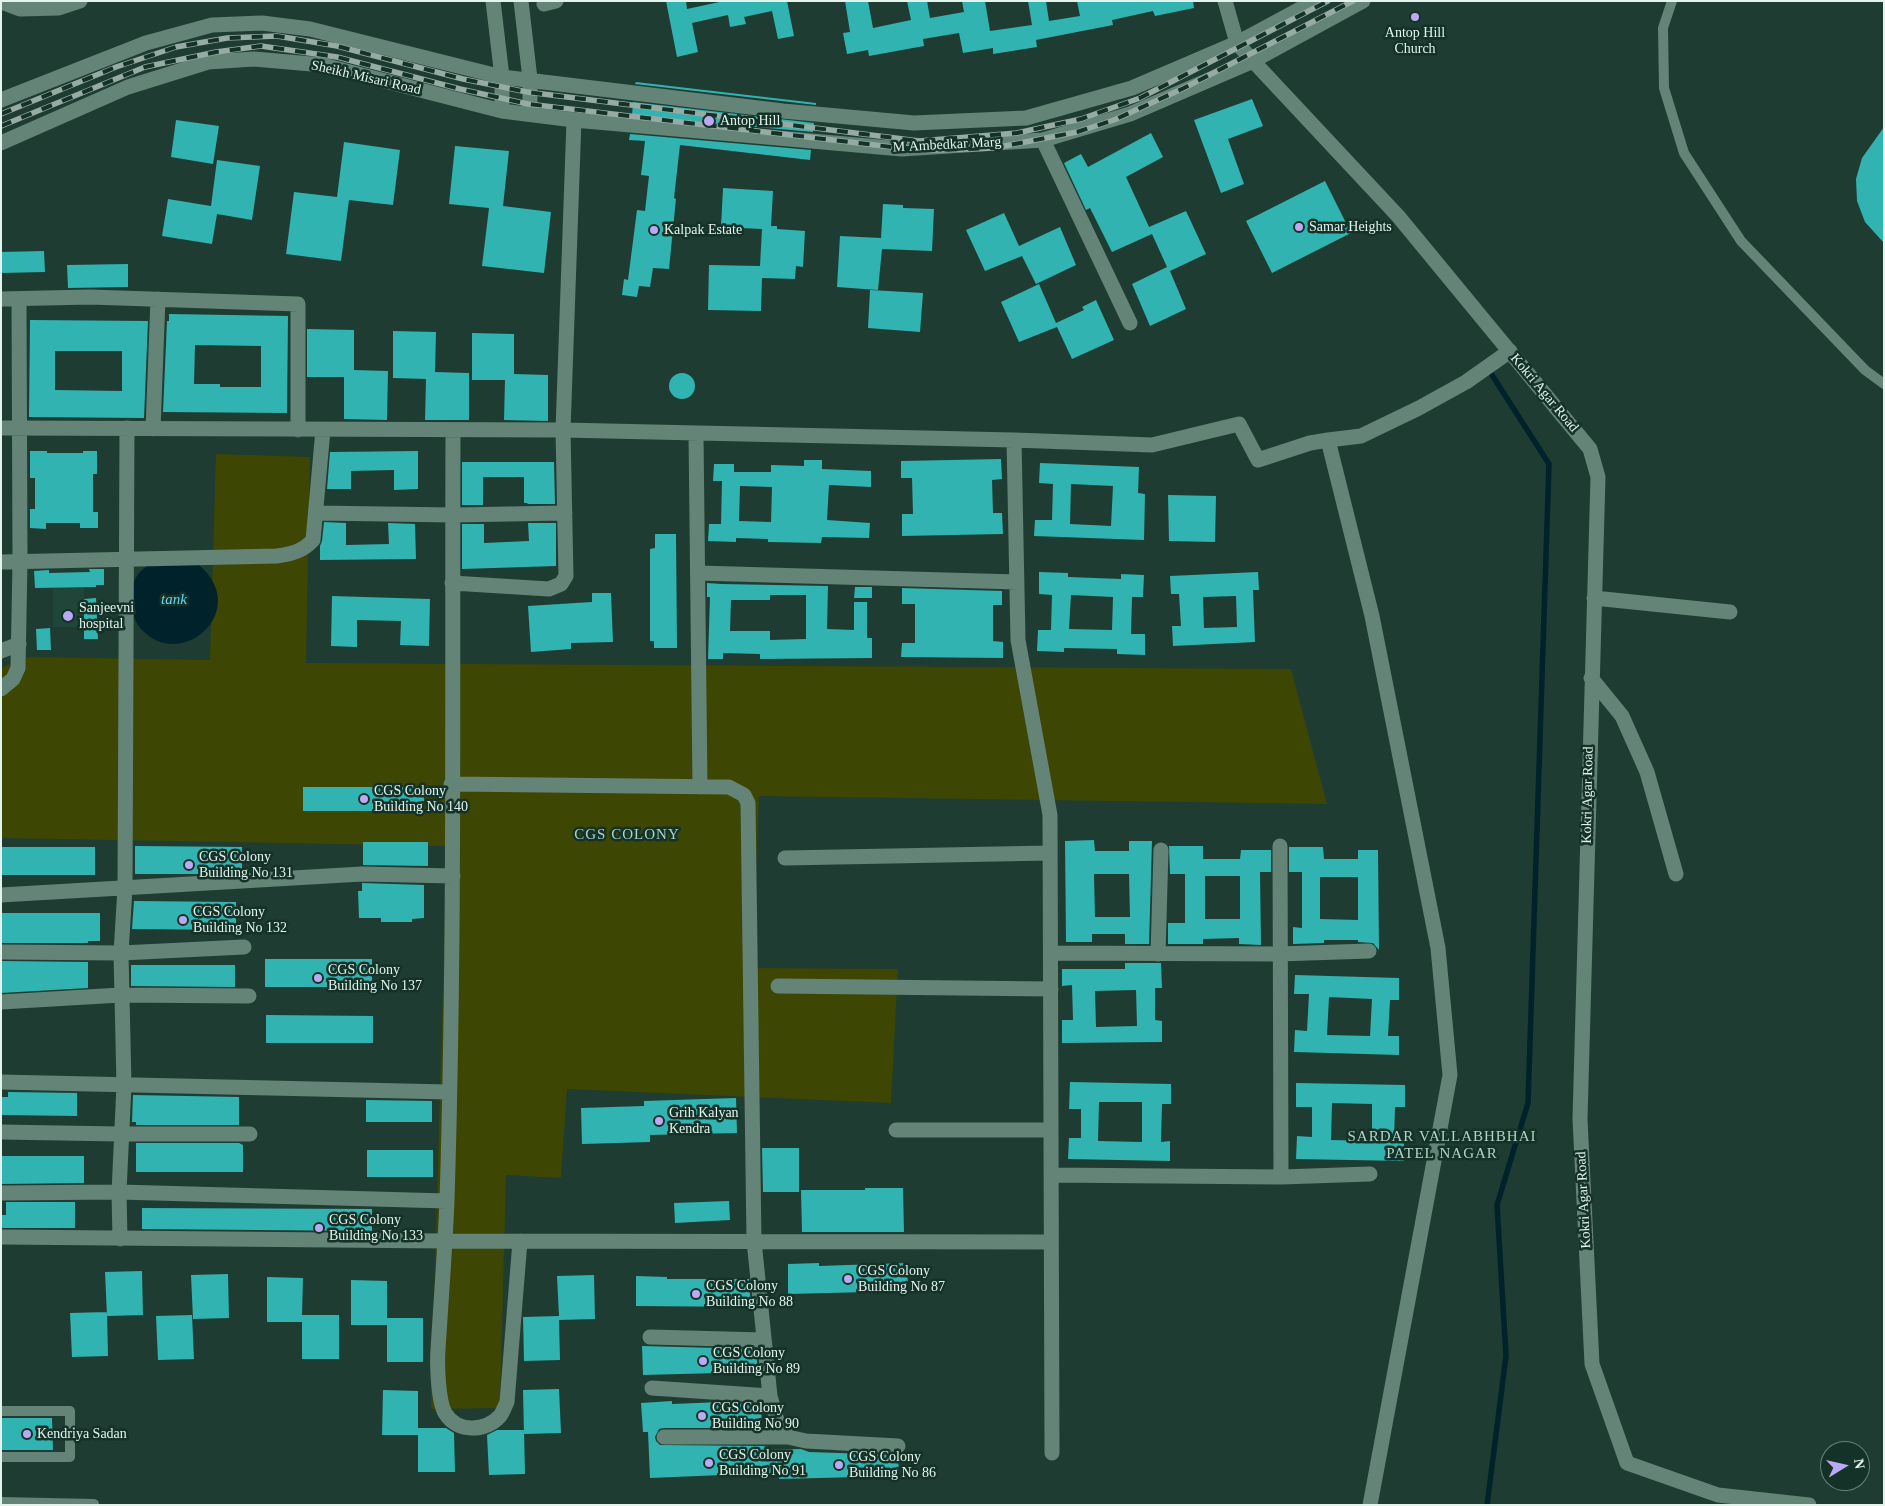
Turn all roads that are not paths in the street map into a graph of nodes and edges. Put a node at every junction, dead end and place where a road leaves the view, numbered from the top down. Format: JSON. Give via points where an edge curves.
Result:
{"nodes":[{"id":1,"x":80,"y":1,"type":"edge"},
{"id":2,"x":493,"y":1,"type":"edge"},
{"id":3,"x":521,"y":1,"type":"edge"},
{"id":4,"x":1225,"y":1,"type":"edge"},
{"id":5,"x":1315,"y":1,"type":"edge"},
{"id":6,"x":1363,"y":1,"type":"edge"},
{"id":7,"x":1672,"y":1,"type":"edge"},
{"id":8,"x":1,"y":2,"type":"edge"},
{"id":9,"x":1237,"y":43,"type":"junction"},
{"id":10,"x":1253,"y":61,"type":"junction"},
{"id":11,"x":502,"y":77,"type":"junction"},
{"id":12,"x":530,"y":79,"type":"junction"},
{"id":13,"x":1,"y":100,"type":"edge"},
{"id":14,"x":502,"y":111,"type":"junction"},
{"id":15,"x":530,"y":114,"type":"junction"},
{"id":16,"x":819,"y":114,"type":"junction"},
{"id":17,"x":574,"y":120,"type":"junction"},
{"id":18,"x":1043,"y":140,"type":"junction"},
{"id":19,"x":1,"y":142,"type":"edge"},
{"id":20,"x":816,"y":142,"type":"junction"},
{"id":21,"x":1,"y":299,"type":"edge"},
{"id":22,"x":19,"y":299,"type":"junction"},
{"id":23,"x":158,"y":300,"type":"junction"},
{"id":24,"x":1130,"y":323,"type":"dead end"},
{"id":25,"x":1510,"y":352,"type":"junction"},
{"id":26,"x":1884,"y":384,"type":"edge"},
{"id":27,"x":1,"y":428,"type":"edge"},
{"id":28,"x":18,"y":428,"type":"junction"},
{"id":29,"x":127,"y":428,"type":"junction"},
{"id":30,"x":153,"y":428,"type":"junction"},
{"id":31,"x":298,"y":430,"type":"junction"},
{"id":32,"x":323,"y":430,"type":"junction"},
{"id":33,"x":563,"y":430,"type":"junction"},
{"id":34,"x":453,"y":431,"type":"junction"},
{"id":35,"x":696,"y":434,"type":"junction"},
{"id":36,"x":1014,"y":440,"type":"junction"},
{"id":37,"x":1328,"y":440,"type":"junction"},
{"id":38,"x":316,"y":513,"type":"junction"},
{"id":39,"x":565,"y":513,"type":"junction"},
{"id":40,"x":453,"y":515,"type":"junction"},
{"id":41,"x":126,"y":559,"type":"junction"},
{"id":42,"x":1,"y":562,"type":"edge"},
{"id":43,"x":20,"y":562,"type":"junction"},
{"id":44,"x":698,"y":573,"type":"junction"},
{"id":45,"x":1017,"y":582,"type":"junction"},
{"id":46,"x":452,"y":583,"type":"junction"},
{"id":47,"x":1594,"y":598,"type":"junction"},
{"id":48,"x":1730,"y":612,"type":"dead end"},
{"id":49,"x":19,"y":644,"type":"junction"},
{"id":50,"x":1,"y":651,"type":"edge"},
{"id":51,"x":1591,"y":678,"type":"junction"},
{"id":52,"x":1,"y":689,"type":"edge"},
{"id":53,"x":452,"y":784,"type":"junction"},
{"id":54,"x":700,"y":787,"type":"junction"},
{"id":55,"x":1280,"y":846,"type":"dead end"},
{"id":56,"x":1161,"y":850,"type":"dead end"},
{"id":57,"x":1050,"y":853,"type":"junction"},
{"id":58,"x":785,"y":858,"type":"dead end"},
{"id":59,"x":1676,"y":874,"type":"dead end"},
{"id":60,"x":453,"y":876,"type":"junction"},
{"id":61,"x":125,"y":888,"type":"junction"},
{"id":62,"x":1,"y":895,"type":"edge"},
{"id":63,"x":244,"y":948,"type":"dead end"},
{"id":64,"x":1369,"y":951,"type":"dead end"},
{"id":65,"x":1,"y":952,"type":"edge"},
{"id":66,"x":121,"y":952,"type":"junction"},
{"id":67,"x":1051,"y":953,"type":"junction"},
{"id":68,"x":1158,"y":954,"type":"junction"},
{"id":69,"x":1279,"y":954,"type":"junction"},
{"id":70,"x":778,"y":986,"type":"dead end"},
{"id":71,"x":1051,"y":989,"type":"junction"},
{"id":72,"x":122,"y":995,"type":"junction"},
{"id":73,"x":249,"y":996,"type":"dead end"},
{"id":74,"x":1,"y":1002,"type":"edge"},
{"id":75,"x":1,"y":1082,"type":"edge"},
{"id":76,"x":124,"y":1085,"type":"junction"},
{"id":77,"x":449,"y":1092,"type":"junction"},
{"id":78,"x":896,"y":1130,"type":"dead end"},
{"id":79,"x":1051,"y":1130,"type":"junction"},
{"id":80,"x":1,"y":1132,"type":"edge"},
{"id":81,"x":120,"y":1134,"type":"junction"},
{"id":82,"x":250,"y":1134,"type":"dead end"},
{"id":83,"x":1370,"y":1174,"type":"dead end"},
{"id":84,"x":1051,"y":1176,"type":"junction"},
{"id":85,"x":1281,"y":1177,"type":"junction"},
{"id":86,"x":119,"y":1192,"type":"junction"},
{"id":87,"x":1,"y":1193,"type":"edge"},
{"id":88,"x":447,"y":1201,"type":"junction"},
{"id":89,"x":1,"y":1237,"type":"edge"},
{"id":90,"x":120,"y":1238,"type":"junction"},
{"id":91,"x":445,"y":1241,"type":"junction"},
{"id":92,"x":520,"y":1241,"type":"junction"},
{"id":93,"x":754,"y":1241,"type":"junction"},
{"id":94,"x":1051,"y":1242,"type":"junction"},
{"id":95,"x":650,"y":1337,"type":"dead end"},
{"id":96,"x":764,"y":1340,"type":"junction"},
{"id":97,"x":652,"y":1388,"type":"dead end"},
{"id":98,"x":770,"y":1396,"type":"junction"},
{"id":99,"x":1,"y":1411,"type":"edge"},
{"id":100,"x":664,"y":1437,"type":"dead end"},
{"id":101,"x":788,"y":1437,"type":"junction"},
{"id":102,"x":898,"y":1446,"type":"dead end"},
{"id":103,"x":1052,"y":1453,"type":"dead end"},
{"id":104,"x":1,"y":1457,"type":"edge"},
{"id":105,"x":1,"y":1502,"type":"edge"},
{"id":106,"x":94,"y":1504,"type":"edge"},
{"id":107,"x":1370,"y":1505,"type":"edge"},
{"id":108,"x":1809,"y":1505,"type":"edge"}],
"edges":[{"from":1,"to":8,"type":"street","via":[[59,8],[20,9]]},
{"from":2,"to":11,"type":"street"},
{"from":3,"to":12,"type":"street"},
{"from":4,"to":9,"type":"street"},
{"from":5,"to":9,"type":"street"},
{"from":6,"to":10,"type":"street","name":"M Ambedkar Marg"},
{"from":7,"to":26,"type":"lane","via":[[1663,28],[1664,88],[1684,153],[1741,241],[1865,370]]},
{"from":9,"to":10,"type":"street","name":"Kokri Agar Road"},
{"from":9,"to":16,"type":"street","via":[[1132,88],[1026,118],[914,122]]},
{"from":10,"to":18,"type":"street","name":"M Ambedkar Marg","via":[[1130,114]]},
{"from":10,"to":25,"type":"street","name":"Kokri Agar Road","via":[[1398,216]]},
{"from":11,"to":12,"type":"street"},
{"from":11,"to":13,"type":"street","via":[[310,29],[262,23],[212,25],[146,43]]},
{"from":11,"to":14,"type":"street"},
{"from":12,"to":15,"type":"street"},
{"from":12,"to":16,"type":"street"},
{"from":14,"to":15,"type":"street","name":"M Ambedkar Marg"},
{"from":14,"to":19,"type":"street","name":"Sheikh Misari Road","via":[[323,66],[254,59],[208,62],[128,87]]},
{"from":15,"to":17,"type":"street","name":"M Ambedkar Marg"},
{"from":16,"to":20,"type":"street"},
{"from":17,"to":20,"type":"street","name":"M Ambedkar Marg"},
{"from":17,"to":33,"type":"street"},
{"from":18,"to":20,"type":"street","name":"M Ambedkar Marg","via":[[902,149]]},
{"from":18,"to":24,"type":"street"},
{"from":21,"to":22,"type":"street"},
{"from":22,"to":23,"type":"street","via":[[90,297]]},
{"from":22,"to":28,"type":"street"},
{"from":23,"to":30,"type":"street"},
{"from":23,"to":31,"type":"street","via":[[298,304]]},
{"from":25,"to":37,"type":"street","via":[[1419,408],[1361,436]]},
{"from":25,"to":47,"type":"street","name":"Kokri Agar Road","via":[[1590,449],[1598,477]]},
{"from":27,"to":28,"type":"street"},
{"from":28,"to":29,"type":"street"},
{"from":28,"to":43,"type":"street"},
{"from":29,"to":30,"type":"street"},
{"from":29,"to":41,"type":"street"},
{"from":30,"to":31,"type":"street"},
{"from":31,"to":32,"type":"street"},
{"from":32,"to":34,"type":"street"},
{"from":32,"to":38,"type":"street"},
{"from":33,"to":34,"type":"street"},
{"from":33,"to":35,"type":"street"},
{"from":33,"to":39,"type":"street"},
{"from":34,"to":40,"type":"street"},
{"from":35,"to":36,"type":"street"},
{"from":35,"to":44,"type":"street"},
{"from":36,"to":37,"type":"street","via":[[1152,445],[1239,424],[1258,460]]},
{"from":36,"to":45,"type":"street"},
{"from":37,"to":107,"type":"street","via":[[1372,616],[1438,948],[1450,1075]]},
{"from":38,"to":40,"type":"street"},
{"from":38,"to":41,"type":"street","via":[[313,540],[306,548],[293,554]]},
{"from":39,"to":40,"type":"street"},
{"from":39,"to":46,"type":"street","via":[[566,576],[561,584],[543,589]]},
{"from":40,"to":46,"type":"street"},
{"from":41,"to":43,"type":"street"},
{"from":41,"to":61,"type":"street"},
{"from":42,"to":43,"type":"street"},
{"from":43,"to":49,"type":"street"},
{"from":44,"to":45,"type":"street"},
{"from":44,"to":54,"type":"street"},
{"from":45,"to":57,"type":"street","via":[[1018,640],[1050,815]]},
{"from":46,"to":53,"type":"street"},
{"from":47,"to":48,"type":"street"},
{"from":47,"to":51,"type":"street","name":"Kokri Agar Road"},
{"from":49,"to":50,"type":"street"},
{"from":49,"to":52,"type":"street","via":[[14,679]]},
{"from":51,"to":59,"type":"street","via":[[1622,716],[1647,772]]},
{"from":51,"to":108,"type":"street","name":"Kokri Agar Road","via":[[1580,1119],[1592,1364],[1627,1463],[1718,1495]]},
{"from":53,"to":54,"type":"street"},
{"from":53,"to":60,"type":"street"},
{"from":54,"to":93,"type":"street","via":[[729,787],[744,795],[748,803]]},
{"from":55,"to":69,"type":"street"},
{"from":56,"to":68,"type":"street"},
{"from":57,"to":58,"type":"street"},
{"from":57,"to":67,"type":"street"},
{"from":60,"to":61,"type":"street","via":[[362,874]]},
{"from":60,"to":77,"type":"street"},
{"from":61,"to":62,"type":"street"},
{"from":61,"to":66,"type":"street"},
{"from":63,"to":66,"type":"street"},
{"from":64,"to":69,"type":"street"},
{"from":65,"to":66,"type":"street"},
{"from":66,"to":72,"type":"street"},
{"from":67,"to":68,"type":"street"},
{"from":67,"to":71,"type":"street"},
{"from":68,"to":69,"type":"street"},
{"from":69,"to":85,"type":"street"},
{"from":70,"to":71,"type":"street"},
{"from":71,"to":79,"type":"street"},
{"from":72,"to":73,"type":"street"},
{"from":72,"to":74,"type":"street"},
{"from":72,"to":76,"type":"street"},
{"from":75,"to":76,"type":"street"},
{"from":76,"to":77,"type":"street"},
{"from":76,"to":81,"type":"street"},
{"from":77,"to":88,"type":"street"},
{"from":78,"to":79,"type":"street"},
{"from":79,"to":84,"type":"street"},
{"from":80,"to":81,"type":"street"},
{"from":81,"to":82,"type":"street"},
{"from":81,"to":86,"type":"street"},
{"from":83,"to":85,"type":"street"},
{"from":84,"to":85,"type":"street"},
{"from":84,"to":94,"type":"street"},
{"from":86,"to":87,"type":"street"},
{"from":86,"to":88,"type":"street"},
{"from":86,"to":90,"type":"street"},
{"from":88,"to":91,"type":"street"},
{"from":89,"to":90,"type":"street"},
{"from":90,"to":91,"type":"street"},
{"from":91,"to":92,"type":"street"},
{"from":91,"to":92,"type":"street","via":[[437,1370],[444,1412],[458,1426],[470,1429],[488,1424],[501,1415],[507,1402]]},
{"from":92,"to":93,"type":"street"},
{"from":93,"to":94,"type":"street"},
{"from":93,"to":96,"type":"street"},
{"from":94,"to":103,"type":"street"},
{"from":95,"to":96,"type":"street"},
{"from":96,"to":98,"type":"street"},
{"from":97,"to":98,"type":"street"},
{"from":98,"to":101,"type":"street","via":[[778,1424]]},
{"from":99,"to":104,"type":"lane","via":[[70,1411],[70,1456]]},
{"from":100,"to":101,"type":"street"},
{"from":101,"to":102,"type":"street","via":[[806,1441]]},
{"from":105,"to":106,"type":"lane"}]}
